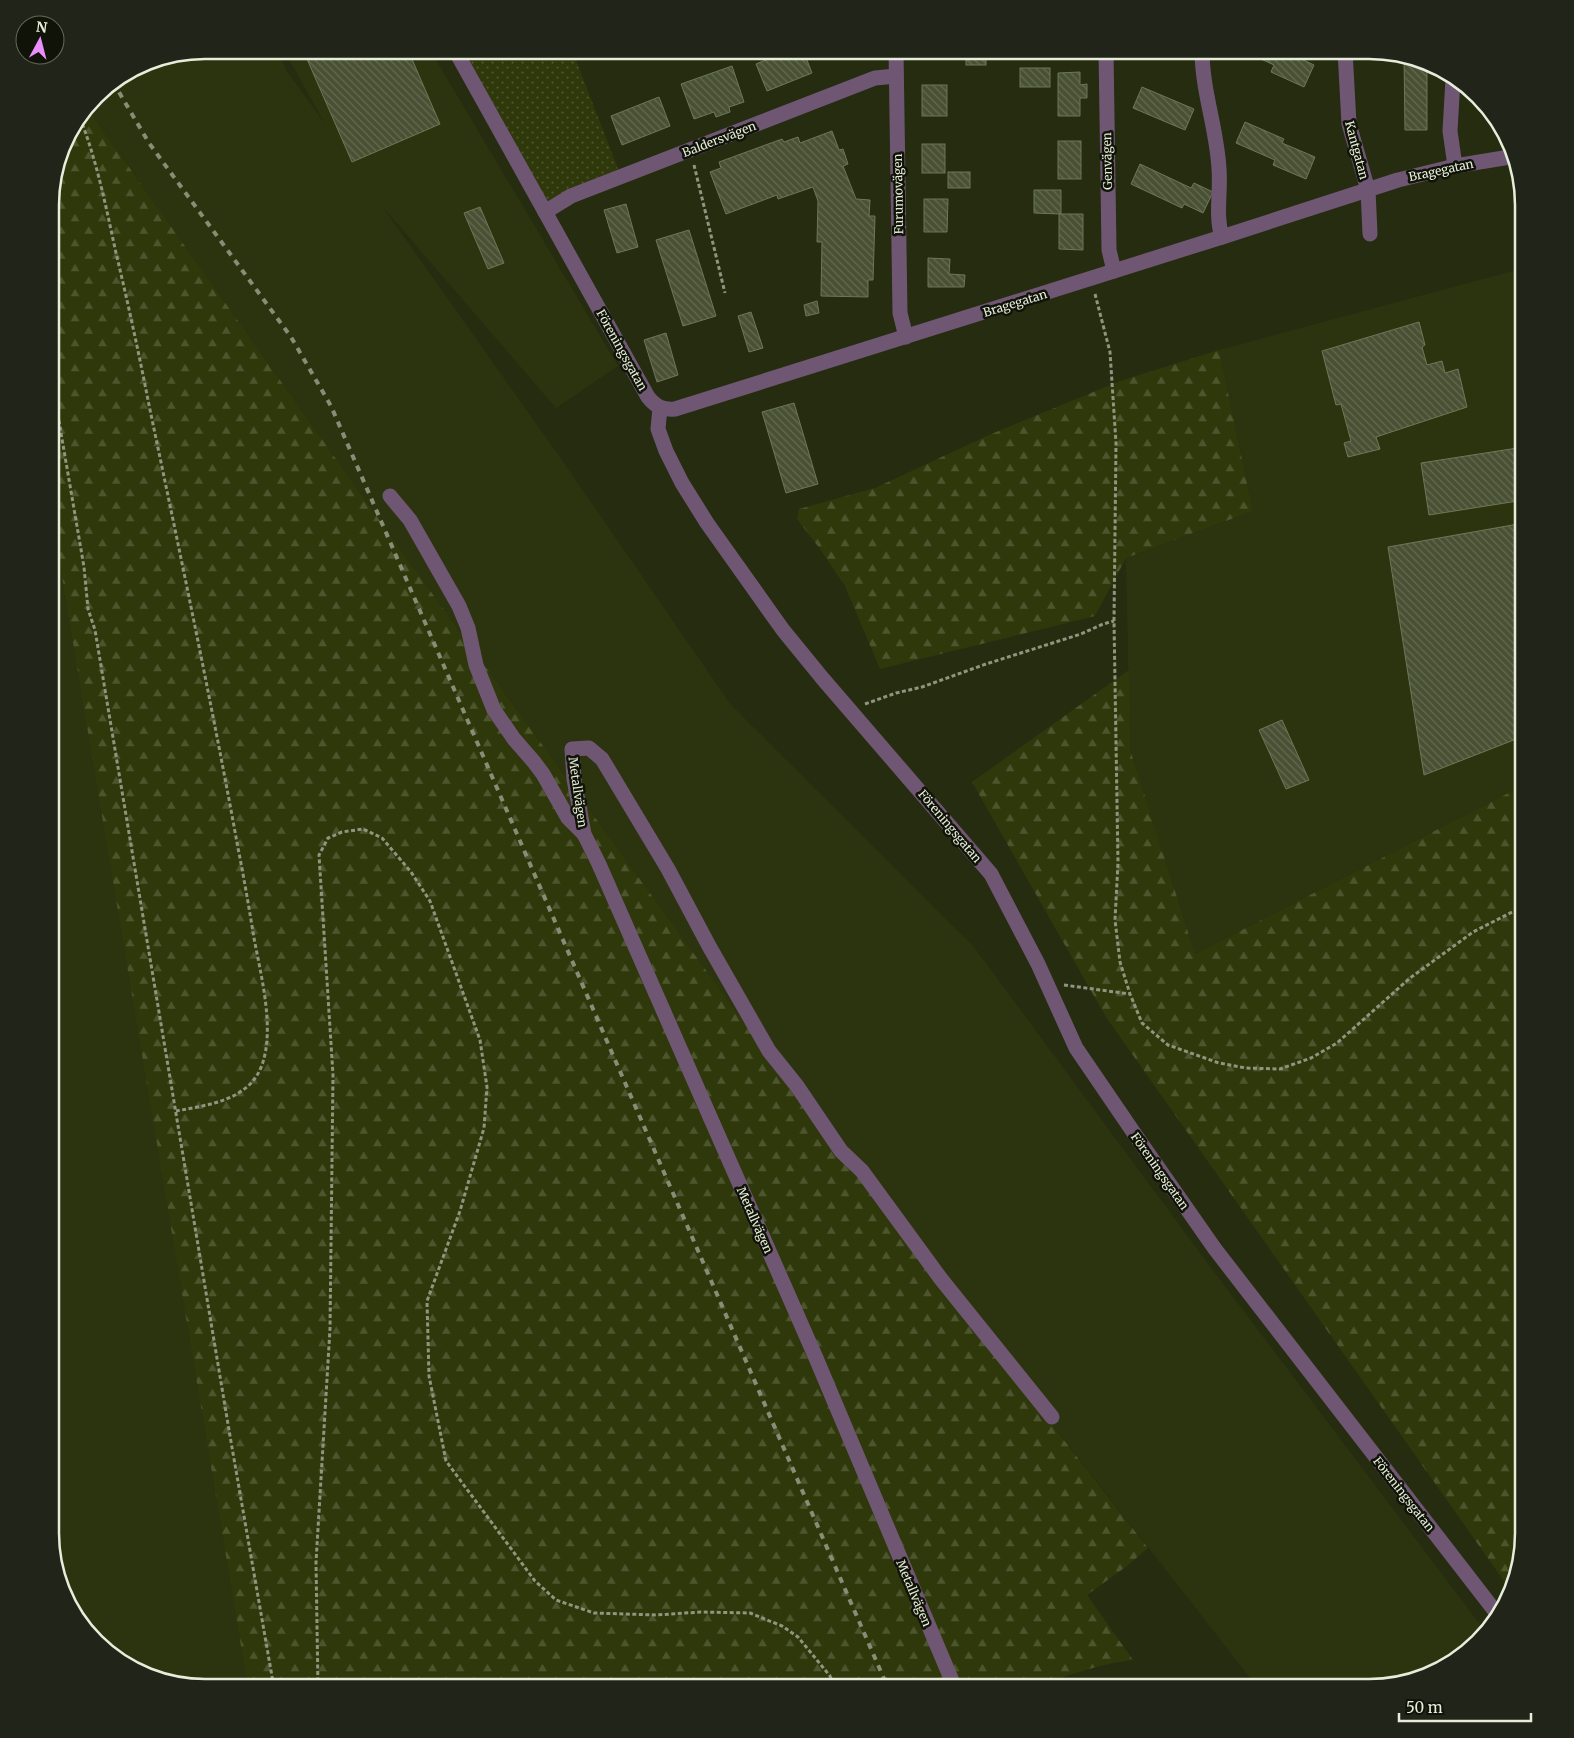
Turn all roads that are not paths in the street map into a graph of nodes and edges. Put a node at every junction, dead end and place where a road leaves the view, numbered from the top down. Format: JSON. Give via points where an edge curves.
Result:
{"nodes":[{"id":1,"x":460,"y":59,"type":"edge"},
{"id":2,"x":896,"y":59,"type":"edge"},
{"id":3,"x":1106,"y":59,"type":"edge"},
{"id":4,"x":1203,"y":59,"type":"edge"},
{"id":5,"x":1345,"y":59,"type":"edge"},
{"id":6,"x":896,"y":76,"type":"junction"},
{"id":7,"x":1453,"y":85,"type":"edge"},
{"id":8,"x":1508,"y":157,"type":"edge"},
{"id":9,"x":1455,"y":166,"type":"junction"},
{"id":10,"x":1368,"y":190,"type":"junction"},
{"id":11,"x":545,"y":212,"type":"junction"},
{"id":12,"x":1370,"y":234,"type":"dead end"},
{"id":13,"x":1222,"y":238,"type":"junction"},
{"id":14,"x":1114,"y":271,"type":"junction"},
{"id":15,"x":906,"y":337,"type":"junction"},
{"id":16,"x":660,"y":408,"type":"junction"},
{"id":17,"x":390,"y":496,"type":"dead end"},
{"id":18,"x":584,"y":834,"type":"junction"},
{"id":19,"x":1052,"y":1417,"type":"dead end"},
{"id":20,"x":1494,"y":1609,"type":"edge"},
{"id":21,"x":951,"y":1679,"type":"edge"}],
"edges":[{"from":1,"to":11,"type":"street","name":"Föreningsgatan"},
{"from":2,"to":6,"type":"street","name":"Furumovägen"},
{"from":3,"to":14,"type":"street","name":"Genvägen","via":[[1109,250]]},
{"from":4,"to":13,"type":"street","via":[[1219,168],[1218,219]]},
{"from":5,"to":10,"type":"street","name":"Kantgatan","via":[[1349,124]]},
{"from":6,"to":11,"type":"street","name":"Baldersvägen","via":[[875,78],[571,196]]},
{"from":6,"to":15,"type":"street","name":"Furumovägen","via":[[900,313]]},
{"from":7,"to":9,"type":"street","via":[[1450,130]]},
{"from":8,"to":9,"type":"street","name":"Bragegatan"},
{"from":9,"to":10,"type":"street","name":"Bragegatan"},
{"from":10,"to":12,"type":"street"},
{"from":10,"to":13,"type":"street","name":"Bragegatan"},
{"from":11,"to":16,"type":"street","name":"Föreningsgatan","via":[[648,397]]},
{"from":13,"to":14,"type":"street","name":"Bragegatan"},
{"from":14,"to":15,"type":"street","name":"Bragegatan"},
{"from":15,"to":16,"type":"street","name":"Bragegatan","via":[[676,409]]},
{"from":16,"to":20,"type":"street","name":"Föreningsgatan","via":[[658,429],[666,451],[707,524],[823,679],[991,874],[1076,1048],[1214,1250]]},
{"from":17,"to":18,"type":"street","via":[[410,520],[460,606],[476,665],[494,710],[543,774],[568,818]]},
{"from":18,"to":19,"type":"street","name":"Metallvägen","via":[[572,749],[590,748],[602,759],[668,869],[769,1051],[841,1151],[862,1171],[941,1279]]},
{"from":18,"to":21,"type":"street","name":"Metallvägen","via":[[812,1349]]}]}
